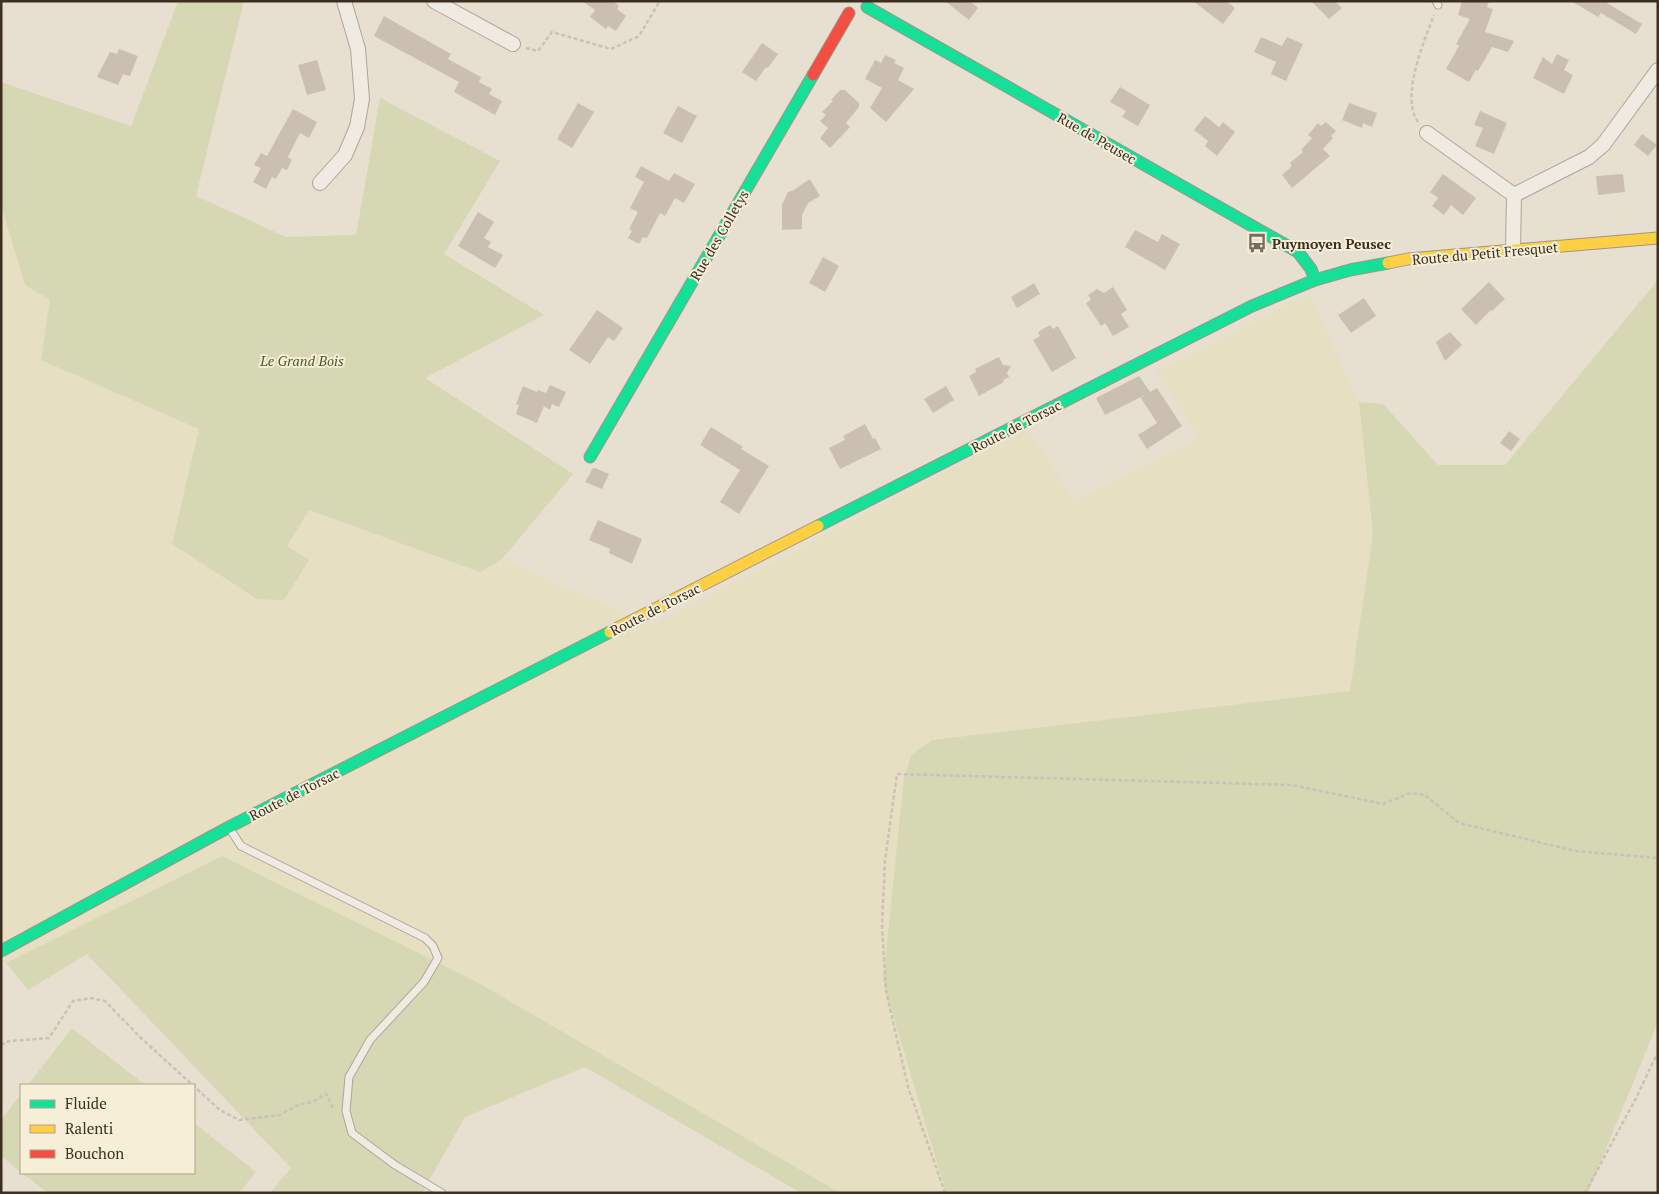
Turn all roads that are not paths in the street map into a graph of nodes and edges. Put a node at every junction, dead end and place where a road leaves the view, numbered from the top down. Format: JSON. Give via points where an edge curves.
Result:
{"nodes":[{"id":1,"x":344,"y":1,"type":"edge"},
{"id":2,"x":434,"y":1,"type":"edge"},
{"id":3,"x":868,"y":4,"type":"edge"},
{"id":4,"x":513,"y":44,"type":"road end"},
{"id":5,"x":1658,"y":70,"type":"edge"},
{"id":6,"x":1427,"y":133,"type":"road end"},
{"id":7,"x":320,"y":183,"type":"dead end"},
{"id":8,"x":1514,"y":195,"type":"junction"},
{"id":9,"x":1658,"y":238,"type":"edge"},
{"id":10,"x":1513,"y":250,"type":"junction"},
{"id":11,"x":1315,"y":280,"type":"junction"},
{"id":12,"x":590,"y":457,"type":"dead end"},
{"id":13,"x":229,"y":828,"type":"junction"},
{"id":14,"x":1,"y":951,"type":"edge"},
{"id":15,"x":442,"y":1193,"type":"edge"}],
"edges":[{"from":1,"to":7,"type":"street","via":[[358,49],[362,99],[357,127],[345,155]]},
{"from":2,"to":4,"type":"street"},
{"from":3,"to":11,"type":"street","name":"Rue de Peusec","via":[[1298,252]]},
{"from":3,"to":12,"type":"street","name":"Rue des Colletys","via":[[861,13],[845,10]]},
{"from":5,"to":8,"type":"street","via":[[1604,146]]},
{"from":6,"to":8,"type":"street"},
{"from":8,"to":10,"type":"street"},
{"from":9,"to":10,"type":"street","name":"Route du Petit Fresquet"},
{"from":10,"to":11,"type":"street","name":"Route du Petit Fresquet","via":[[1408,259]]},
{"from":11,"to":13,"type":"street","name":"Route de Torsac","via":[[1244,311],[845,512]]},
{"from":13,"to":14,"type":"street","name":"Route de Torsac"},
{"from":13,"to":15,"type":"lane","via":[[240,846],[425,938],[433,946],[438,958],[424,982],[370,1040],[349,1077],[346,1111],[352,1133],[395,1165]]}]}
